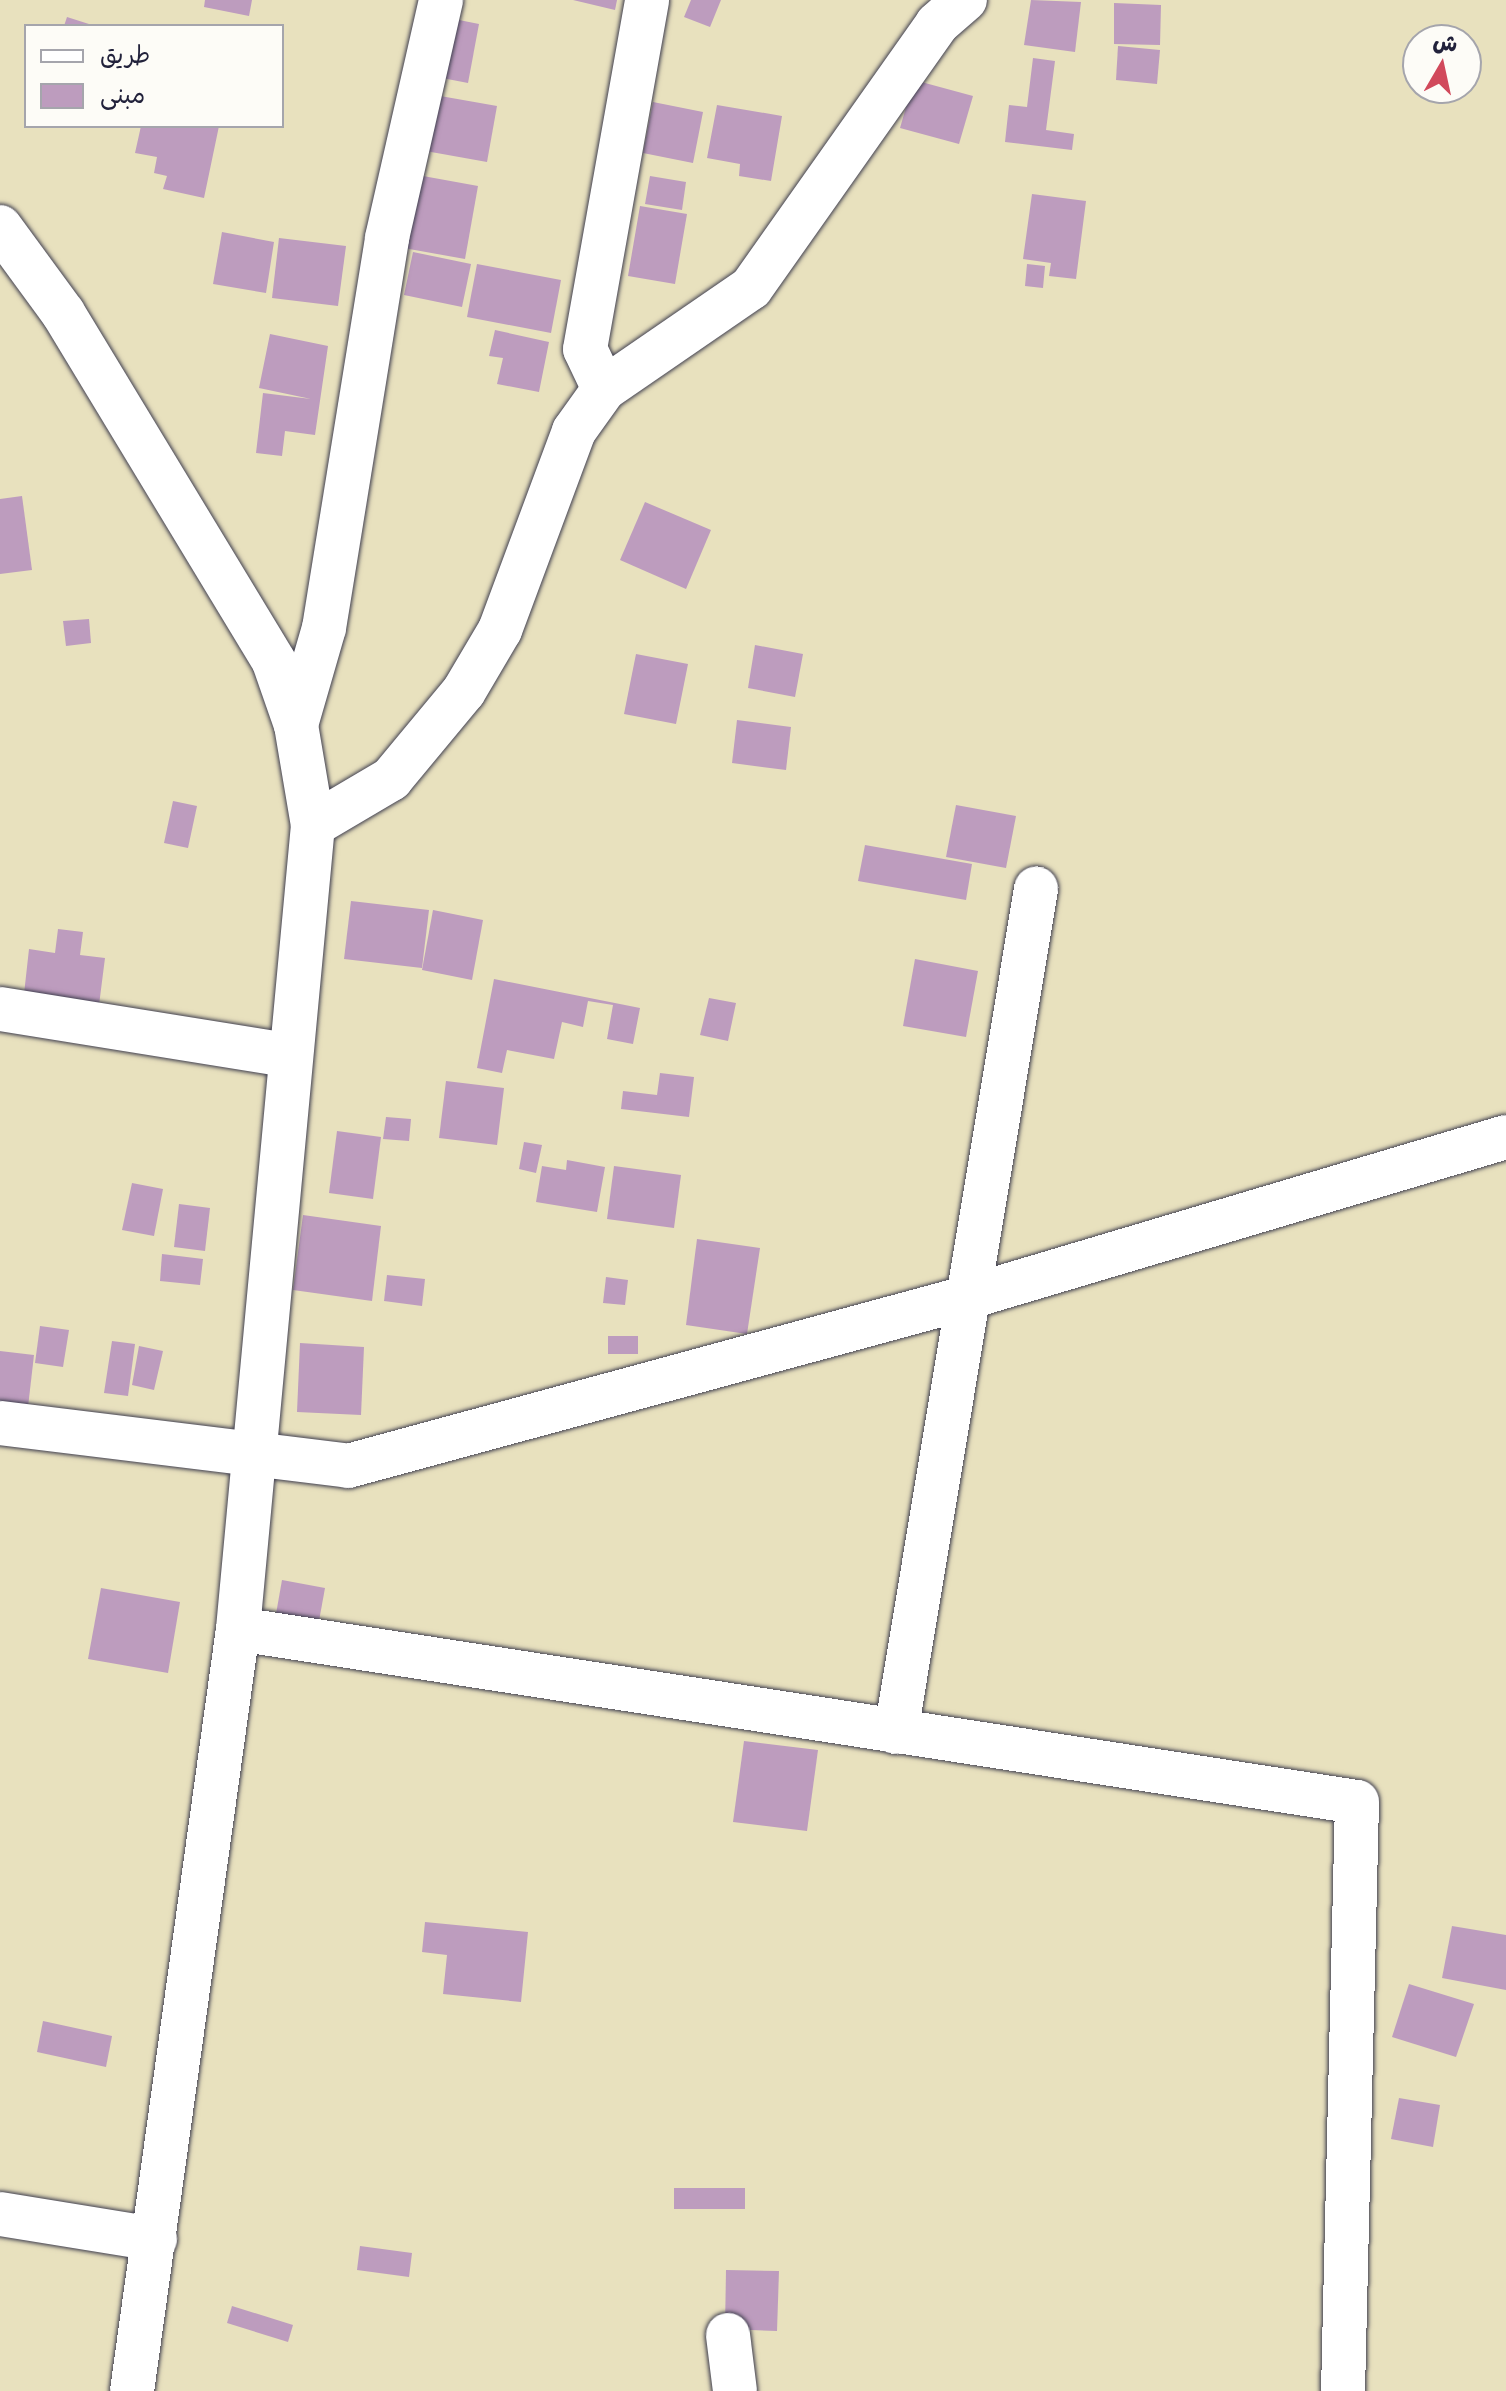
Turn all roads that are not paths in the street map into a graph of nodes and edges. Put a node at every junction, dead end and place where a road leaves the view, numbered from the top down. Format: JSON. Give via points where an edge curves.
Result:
{"nodes":[{"id":1,"x":441,"y":0,"type":"edge"},
{"id":2,"x":647,"y":0,"type":"edge"},
{"id":3,"x":965,"y":0,"type":"edge"},
{"id":4,"x":0,"y":227,"type":"edge"},
{"id":5,"x":604,"y":389,"type":"junction"},
{"id":6,"x":296,"y":725,"type":"junction"},
{"id":7,"x":313,"y":825,"type":"junction"},
{"id":8,"x":1036,"y":889,"type":"dead end"},
{"id":9,"x":0,"y":1009,"type":"edge"},
{"id":10,"x":288,"y":1055,"type":"junction"},
{"id":11,"x":1506,"y":1137,"type":"edge"},
{"id":12,"x":969,"y":1297,"type":"junction"},
{"id":13,"x":0,"y":1423,"type":"edge"},
{"id":14,"x":255,"y":1458,"type":"junction"},
{"id":15,"x":238,"y":1629,"type":"junction"},
{"id":16,"x":896,"y":1732,"type":"junction"},
{"id":17,"x":0,"y":2214,"type":"edge"},
{"id":18,"x":155,"y":2239,"type":"junction"},
{"id":19,"x":728,"y":2335,"type":"dead end"},
{"id":20,"x":132,"y":2391,"type":"edge"},
{"id":21,"x":735,"y":2391,"type":"edge"},
{"id":22,"x":1343,"y":2391,"type":"edge"}],
"edges":[{"from":1,"to":6,"type":"street","via":[[387,238],[324,628]]},
{"from":2,"to":5,"type":"street","via":[[585,349]]},
{"from":3,"to":5,"type":"street","via":[[937,24],[751,288]]},
{"from":4,"to":6,"type":"street","via":[[63,313],[266,648]]},
{"from":5,"to":7,"type":"street","via":[[574,431],[500,630],[464,691],[391,779]]},
{"from":6,"to":7,"type":"street"},
{"from":7,"to":10,"type":"street"},
{"from":8,"to":12,"type":"street"},
{"from":9,"to":10,"type":"street"},
{"from":10,"to":14,"type":"street"},
{"from":11,"to":12,"type":"street"},
{"from":12,"to":14,"type":"street","via":[[348,1466]]},
{"from":12,"to":16,"type":"street"},
{"from":13,"to":14,"type":"street"},
{"from":14,"to":15,"type":"street"},
{"from":15,"to":16,"type":"street"},
{"from":15,"to":18,"type":"street"},
{"from":16,"to":22,"type":"street","via":[[1357,1802]]},
{"from":17,"to":18,"type":"street"},
{"from":18,"to":20,"type":"street"},
{"from":19,"to":21,"type":"street"}]}
